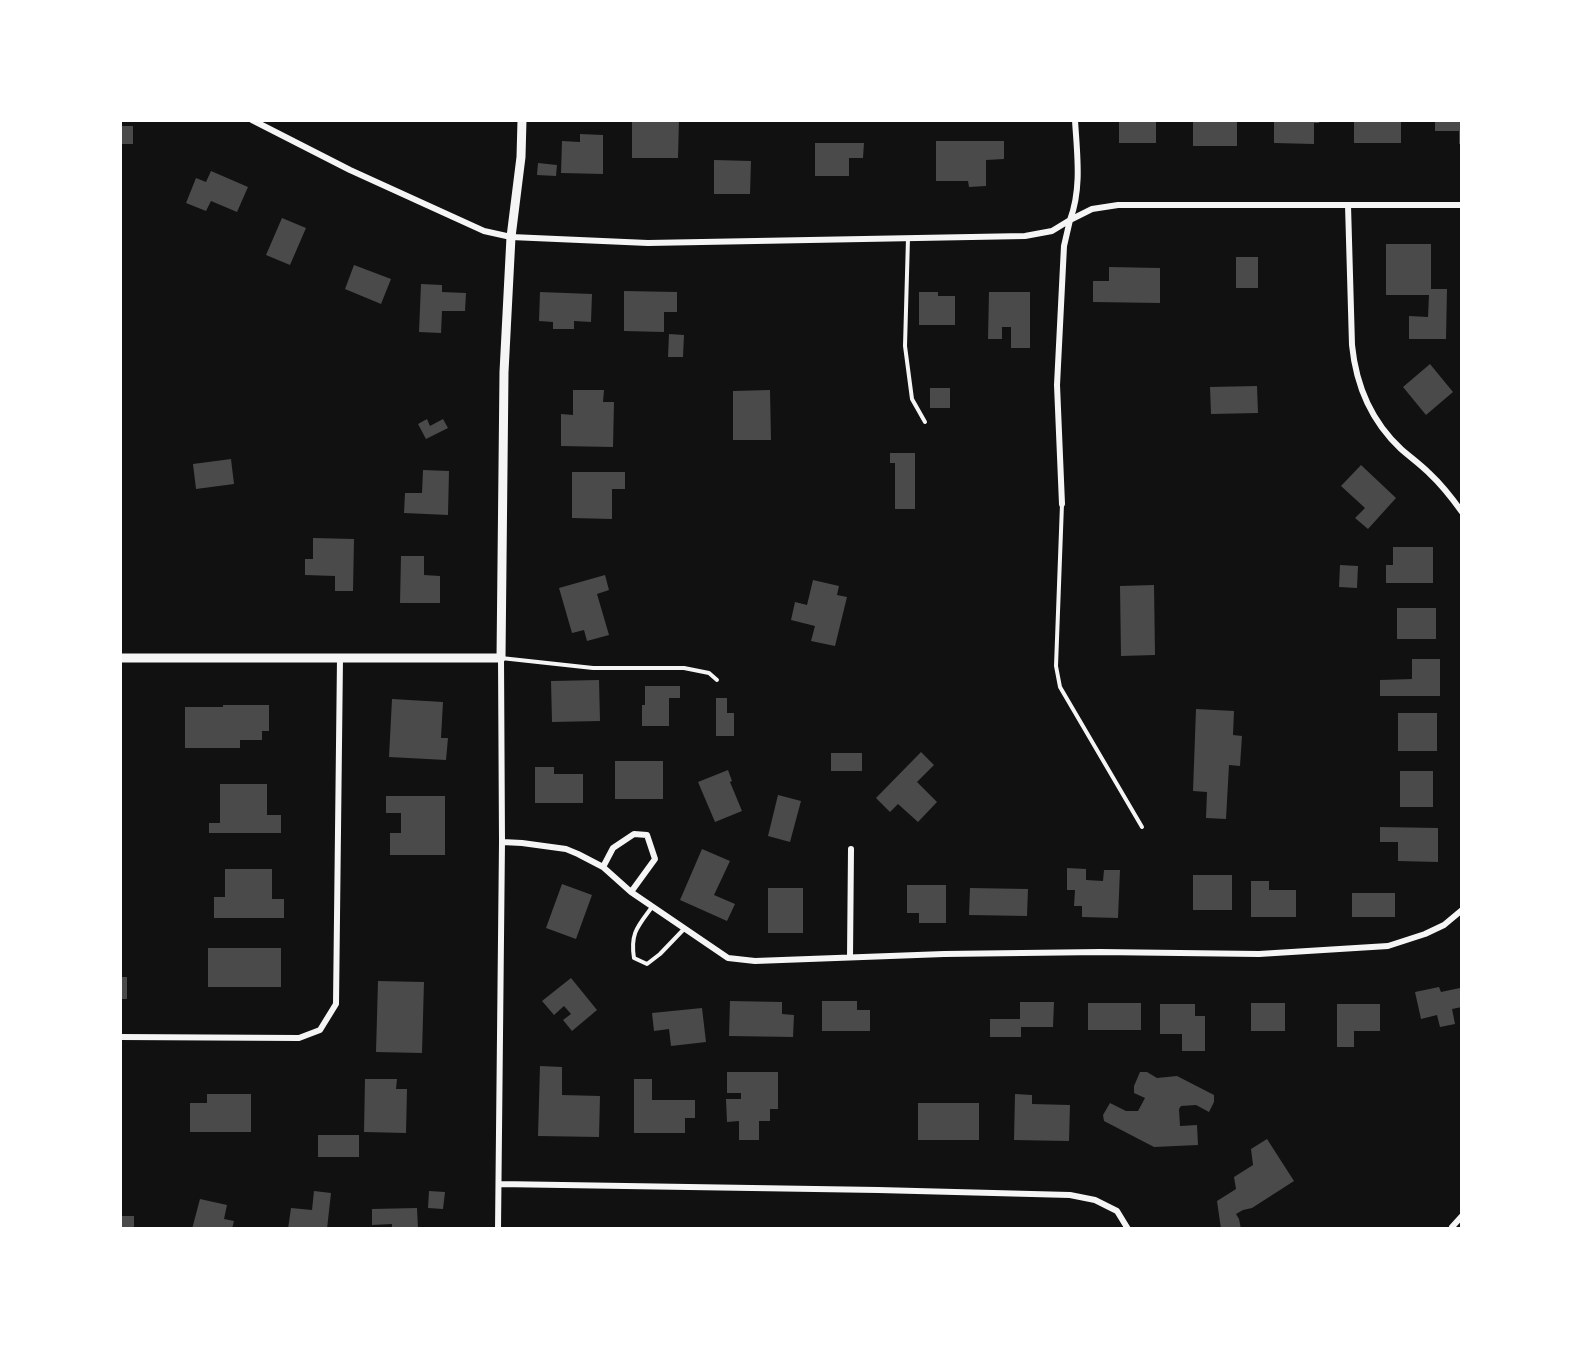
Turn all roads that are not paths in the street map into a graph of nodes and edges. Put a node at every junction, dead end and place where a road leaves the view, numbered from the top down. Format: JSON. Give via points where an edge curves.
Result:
{"nodes":[{"id":1,"x":252,"y":120,"type":"edge"},
{"id":2,"x":522,"y":120,"type":"edge"},
{"id":3,"x":1075,"y":120,"type":"edge"},
{"id":4,"x":1348,"y":205,"type":"junction"},
{"id":5,"x":1462,"y":205,"type":"edge"},
{"id":6,"x":1070,"y":220,"type":"junction"},
{"id":7,"x":511,"y":237,"type":"junction"},
{"id":8,"x":908,"y":238,"type":"junction"},
{"id":9,"x":925,"y":422,"type":"dead end"},
{"id":10,"x":1062,"y":504,"type":"joint"},
{"id":11,"x":1462,"y":512,"type":"edge"},
{"id":12,"x":120,"y":658,"type":"edge"},
{"id":13,"x":340,"y":658,"type":"junction"},
{"id":14,"x":501,"y":658,"type":"junction"},
{"id":15,"x":717,"y":680,"type":"dead end"},
{"id":16,"x":1142,"y":827,"type":"dead end"},
{"id":17,"x":502,"y":842,"type":"junction"},
{"id":18,"x":851,"y":849,"type":"dead end"},
{"id":19,"x":603,"y":867,"type":"junction"},
{"id":20,"x":631,"y":892,"type":"junction"},
{"id":21,"x":652,"y":907,"type":"junction"},
{"id":22,"x":1462,"y":910,"type":"edge"},
{"id":23,"x":684,"y":928,"type":"junction"},
{"id":24,"x":850,"y":957,"type":"junction"},
{"id":25,"x":120,"y":1038,"type":"edge"},
{"id":26,"x":499,"y":1184,"type":"junction"},
{"id":27,"x":1462,"y":1216,"type":"edge"},
{"id":28,"x":1452,"y":1227,"type":"dead end"},
{"id":29,"x":498,"y":1229,"type":"edge"},
{"id":30,"x":1128,"y":1229,"type":"edge"}],
"edges":[{"from":1,"to":7,"type":"street","via":[[484,231]]},
{"from":2,"to":7,"type":"street"},
{"from":3,"to":6,"type":"street","via":[[1078,181]]},
{"from":4,"to":5,"type":"street"},
{"from":4,"to":6,"type":"street","via":[[1118,205],[1092,209]]},
{"from":4,"to":11,"type":"street","via":[[1352,345],[1364,397],[1379,424],[1428,471]]},
{"from":6,"to":8,"type":"street","via":[[1052,231],[1025,236]]},
{"from":6,"to":10,"type":"street","via":[[1064,246],[1057,385]]},
{"from":7,"to":8,"type":"street","via":[[648,243]]},
{"from":7,"to":14,"type":"street","via":[[504,382]]},
{"from":8,"to":9,"type":"lane","via":[[905,346],[912,399]]},
{"from":10,"to":16,"type":"lane","via":[[1056,666],[1060,687]]},
{"from":12,"to":13,"type":"street"},
{"from":13,"to":14,"type":"street"},
{"from":13,"to":25,"type":"street","via":[[336,1004],[320,1030],[299,1038]]},
{"from":14,"to":15,"type":"lane","via":[[593,668],[684,668],[709,673]]},
{"from":14,"to":17,"type":"street"},
{"from":17,"to":19,"type":"street","via":[[566,849]]},
{"from":17,"to":26,"type":"street"},
{"from":18,"to":24,"type":"street"},
{"from":19,"to":20,"type":"street"},
{"from":19,"to":20,"type":"street","via":[[613,849],[634,834],[647,835],[655,859]]},
{"from":20,"to":21,"type":"street"},
{"from":21,"to":23,"type":"street"},
{"from":21,"to":23,"type":"lane","via":[[633,937],[634,958],[647,964]]},
{"from":22,"to":24,"type":"street","via":[[1444,925],[1388,946],[1259,954],[1100,952]]},
{"from":23,"to":24,"type":"street","via":[[728,958],[754,961]]},
{"from":26,"to":29,"type":"street"},
{"from":26,"to":30,"type":"street","via":[[1070,1195],[1117,1210]]},
{"from":27,"to":28,"type":"street"}]}
